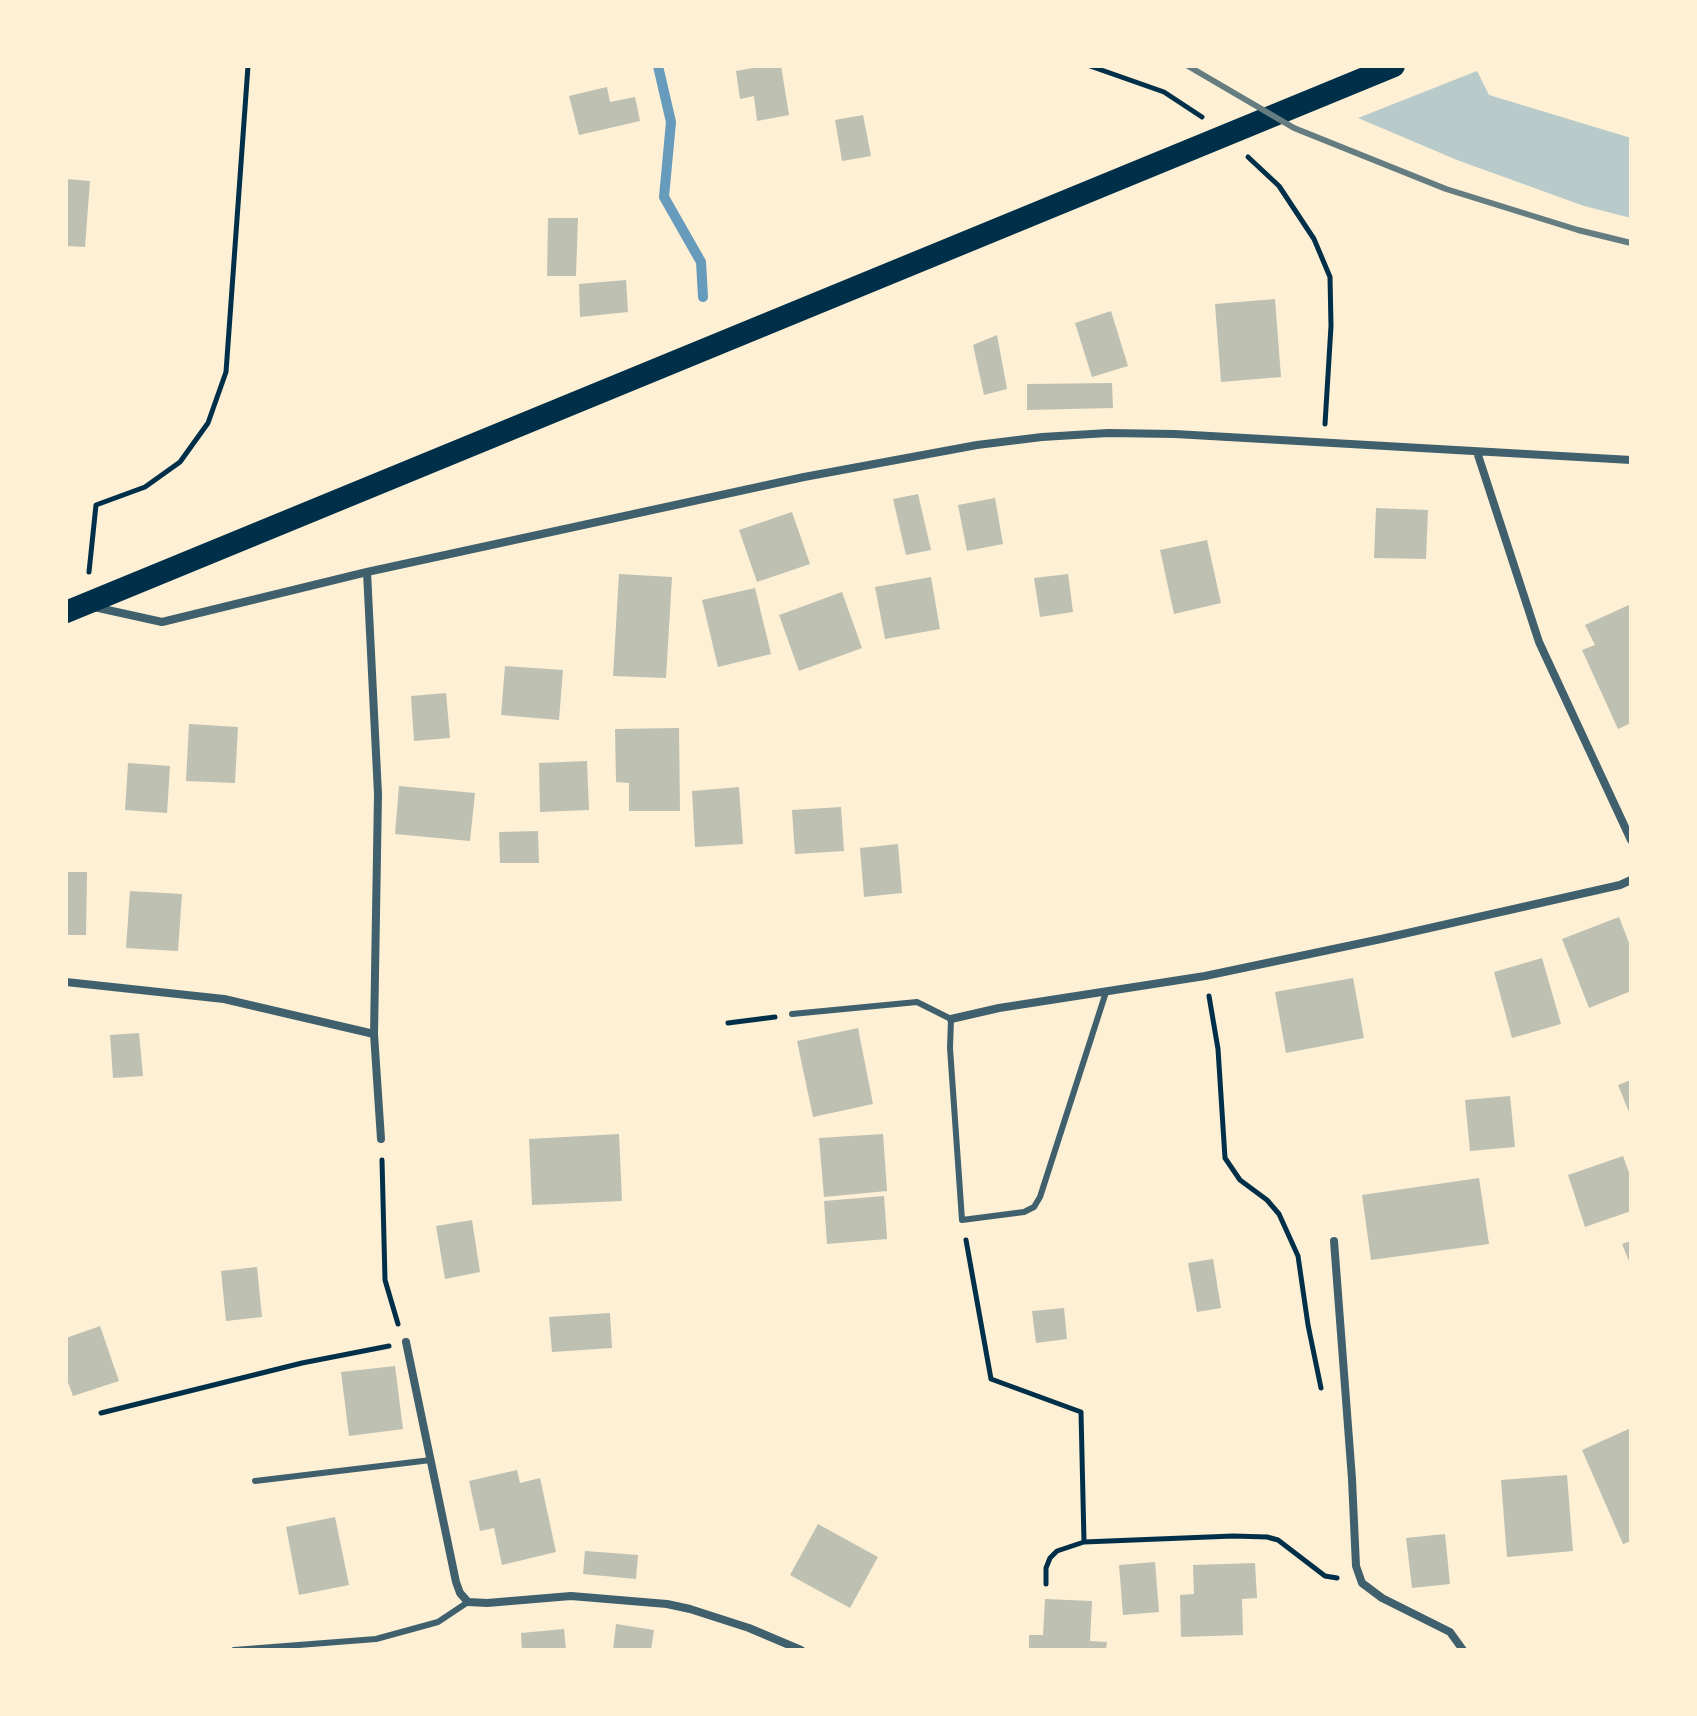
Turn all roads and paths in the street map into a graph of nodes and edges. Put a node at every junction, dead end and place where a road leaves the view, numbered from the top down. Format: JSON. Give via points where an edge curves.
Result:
{"nodes":[{"id":1,"x":248,"y":66,"type":"edge"},
{"id":2,"x":1090,"y":66,"type":"edge"},
{"id":3,"x":1394,"y":66,"type":"edge"},
{"id":4,"x":1203,"y":117,"type":"dead end"},
{"id":5,"x":1247,"y":156,"type":"dead end"},
{"id":6,"x":1323,"y":443,"type":"junction"},
{"id":7,"x":1477,"y":452,"type":"junction"},
{"id":8,"x":1631,"y":460,"type":"edge"},
{"id":9,"x":367,"y":572,"type":"junction"},
{"id":10,"x":76,"y":609,"type":"edge"},
{"id":11,"x":1631,"y":840,"type":"edge"},
{"id":12,"x":1631,"y":880,"type":"edge"},
{"id":13,"x":1205,"y":976,"type":"junction"},
{"id":14,"x":66,"y":982,"type":"edge"},
{"id":15,"x":1106,"y":992,"type":"junction"},
{"id":16,"x":792,"y":1014,"type":"joint"},
{"id":17,"x":951,"y":1019,"type":"junction"},
{"id":18,"x":728,"y":1023,"type":"dead end"},
{"id":19,"x":374,"y":1034,"type":"junction"},
{"id":20,"x":381,"y":1139,"type":"joint"},
{"id":21,"x":962,"y":1220,"type":"junction"},
{"id":22,"x":1334,"y":1241,"type":"dead end"},
{"id":23,"x":406,"y":1342,"type":"junction"},
{"id":24,"x":1323,"y":1399,"type":"dead end"},
{"id":25,"x":101,"y":1413,"type":"dead end"},
{"id":26,"x":431,"y":1460,"type":"junction"},
{"id":27,"x":255,"y":1481,"type":"dead end"},
{"id":28,"x":1084,"y":1542,"type":"junction"},
{"id":29,"x":1359,"y":1575,"type":"junction"},
{"id":30,"x":1046,"y":1584,"type":"dead end"},
{"id":31,"x":468,"y":1602,"type":"junction"},
{"id":32,"x":234,"y":1650,"type":"edge"},
{"id":33,"x":801,"y":1650,"type":"edge"},
{"id":34,"x":1463,"y":1650,"type":"edge"}],
"edges":[{"from":1,"to":10,"type":"path","via":[[226,372],[208,423],[180,462],[145,487],[96,505]]},
{"from":2,"to":4,"type":"path","via":[[1164,92]]},
{"from":3,"to":10,"type":"highway"},
{"from":5,"to":6,"type":"path","via":[[1279,186],[1314,239],[1330,277]]},
{"from":6,"to":7,"type":"street"},
{"from":6,"to":9,"type":"street","via":[[1108,433],[1003,442],[804,477]]},
{"from":7,"to":8,"type":"street"},
{"from":7,"to":11,"type":"street","via":[[1539,642]]},
{"from":9,"to":10,"type":"street","via":[[162,622]]},
{"from":9,"to":19,"type":"street","via":[[378,794]]},
{"from":12,"to":13,"type":"street"},
{"from":13,"to":15,"type":"street"},
{"from":13,"to":24,"type":"path","via":[[1218,1049],[1225,1158],[1240,1180],[1279,1214],[1298,1256]]},
{"from":14,"to":19,"type":"street","via":[[224,999]]},
{"from":15,"to":17,"type":"street"},
{"from":15,"to":21,"type":"lane","via":[[1034,1207]]},
{"from":16,"to":17,"type":"lane","via":[[917,1002]]},
{"from":16,"to":18,"type":"path"},
{"from":17,"to":21,"type":"lane"},
{"from":19,"to":20,"type":"street"},
{"from":20,"to":23,"type":"path","via":[[385,1280]]},
{"from":21,"to":28,"type":"path","via":[[991,1379],[1081,1412]]},
{"from":22,"to":29,"type":"street"},
{"from":23,"to":25,"type":"path"},
{"from":23,"to":26,"type":"street"},
{"from":26,"to":27,"type":"lane"},
{"from":26,"to":31,"type":"street","via":[[456,1582]]},
{"from":28,"to":29,"type":"path","via":[[1267,1537],[1325,1576]]},
{"from":28,"to":30,"type":"path","via":[[1050,1558]]},
{"from":29,"to":34,"type":"street","via":[[1382,1598],[1450,1632]]},
{"from":31,"to":32,"type":"lane","via":[[438,1622],[376,1639]]},
{"from":31,"to":33,"type":"street","via":[[571,1596],[667,1604]]}]}
